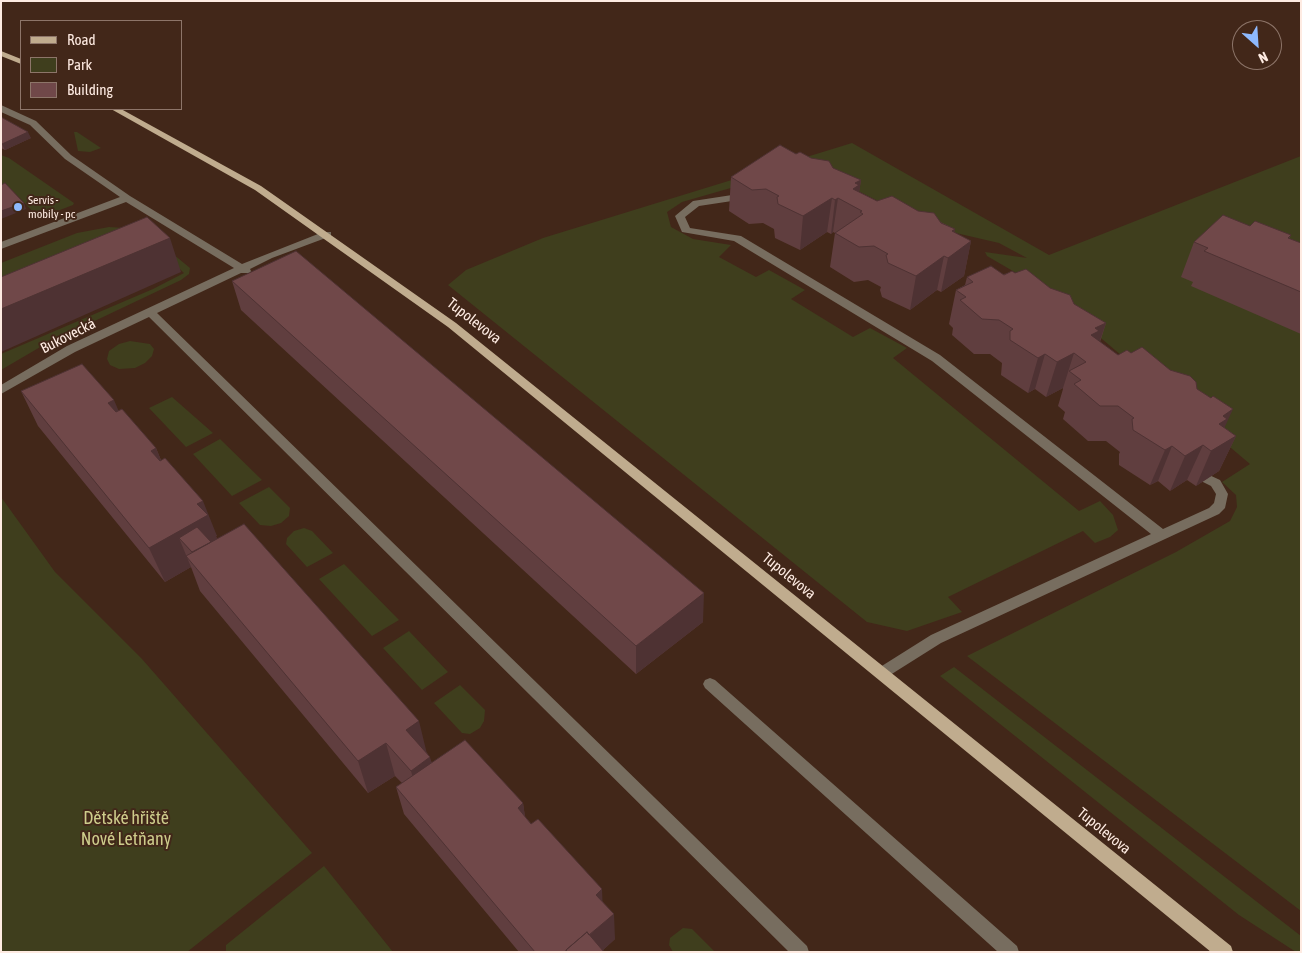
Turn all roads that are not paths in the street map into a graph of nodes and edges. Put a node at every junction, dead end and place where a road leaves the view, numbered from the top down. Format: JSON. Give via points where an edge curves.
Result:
{"nodes":[{"id":1,"x":1,"y":53,"type":"edge"},
{"id":2,"x":20,"y":62,"type":"edge"},
{"id":3,"x":1,"y":108,"type":"edge"},
{"id":4,"x":117,"y":110,"type":"edge"},
{"id":5,"x":128,"y":198,"type":"junction"},
{"id":6,"x":747,"y":200,"type":"edge"},
{"id":7,"x":326,"y":234,"type":"junction"},
{"id":8,"x":1,"y":246,"type":"edge"},
{"id":9,"x":242,"y":268,"type":"junction"},
{"id":10,"x":256,"y":280,"type":"edge"},
{"id":11,"x":150,"y":312,"type":"junction"},
{"id":12,"x":1,"y":390,"type":"edge"},
{"id":13,"x":1207,"y":478,"type":"edge"},
{"id":14,"x":1161,"y":535,"type":"junction"},
{"id":15,"x":882,"y":673,"type":"junction"},
{"id":16,"x":710,"y":684,"type":"dead end"},
{"id":17,"x":801,"y":952,"type":"edge"},
{"id":18,"x":1011,"y":952,"type":"edge"},
{"id":19,"x":1225,"y":952,"type":"edge"}],
"edges":[{"from":1,"to":2,"type":"main road"},
{"from":3,"to":5,"type":"street","via":[[33,123],[68,157]]},
{"from":4,"to":7,"type":"main road","name":"Tupolevova","via":[[258,188]]},
{"from":5,"to":8,"type":"street"},
{"from":5,"to":9,"type":"street"},
{"from":6,"to":14,"type":"street","via":[[732,198],[696,203],[680,216],[686,230],[737,238],[936,358]]},
{"from":7,"to":9,"type":"street"},
{"from":7,"to":15,"type":"main road","name":"Tupolevova","via":[[452,325]]},
{"from":9,"to":10,"type":"street"},
{"from":9,"to":11,"type":"street"},
{"from":11,"to":12,"type":"street","name":"Bukovecká","via":[[71,349]]},
{"from":11,"to":17,"type":"street"},
{"from":13,"to":14,"type":"street","via":[[1216,483],[1222,494],[1220,505],[1214,511]]},
{"from":14,"to":15,"type":"street","via":[[936,639]]},
{"from":15,"to":19,"type":"main road","name":"Tupolevova"},
{"from":16,"to":18,"type":"street"}]}
